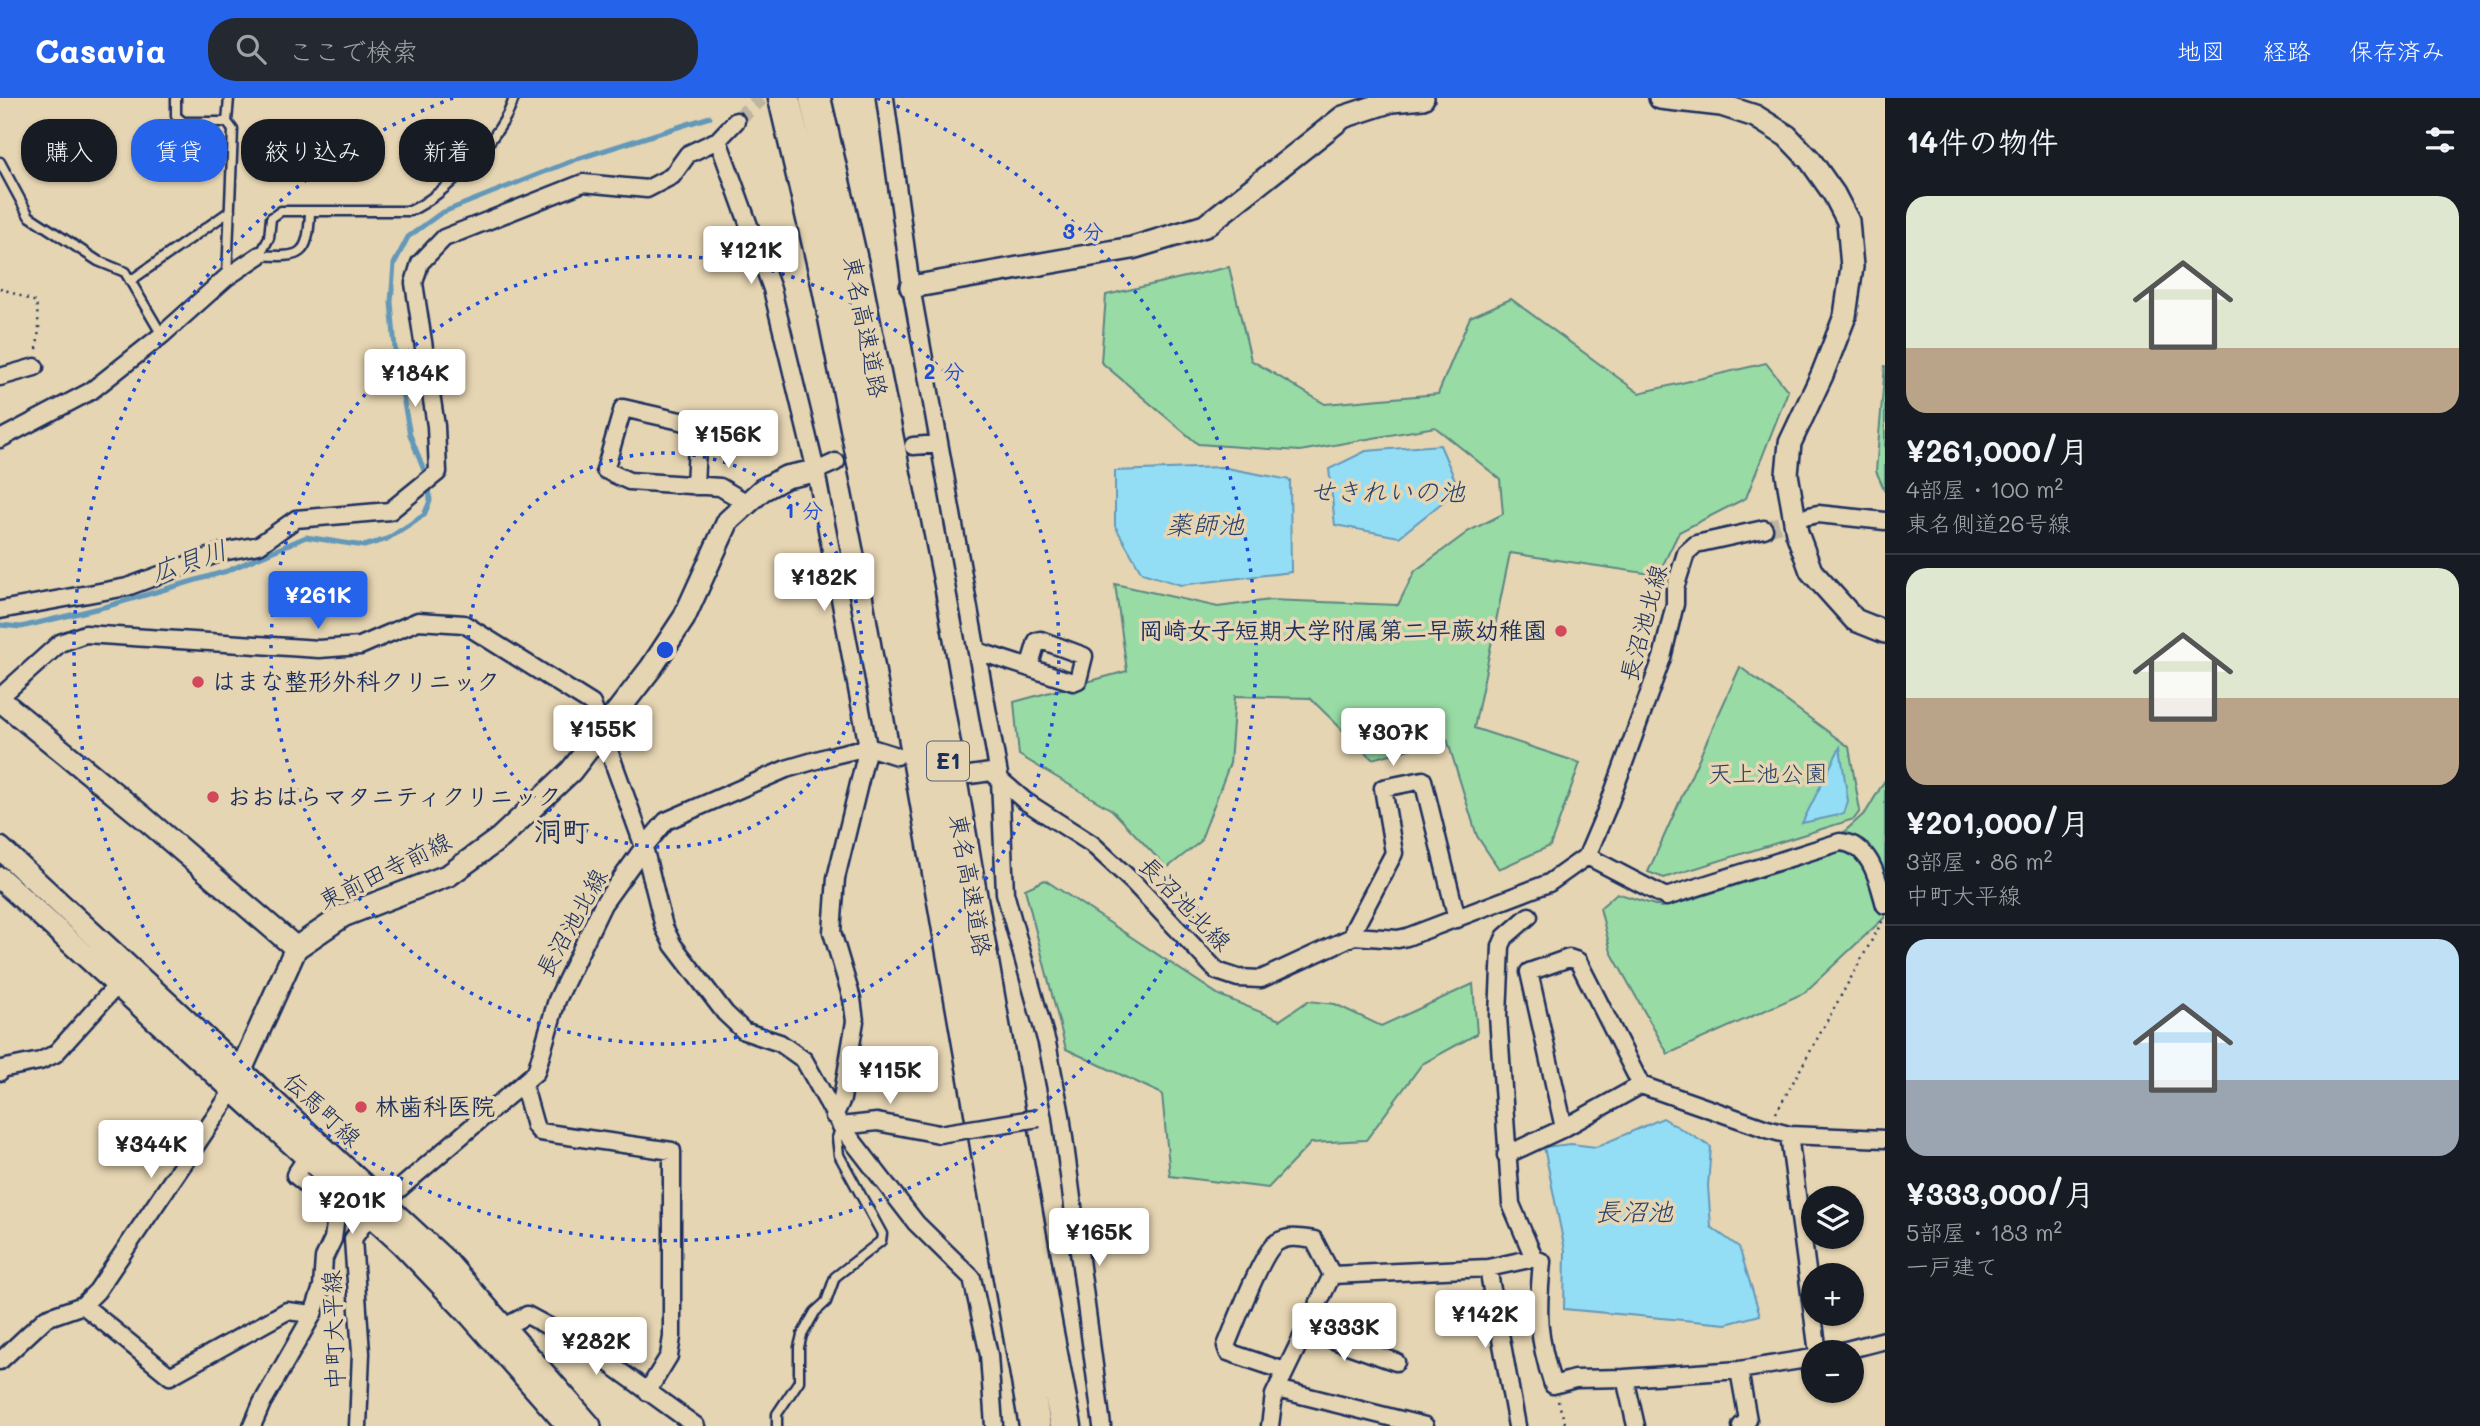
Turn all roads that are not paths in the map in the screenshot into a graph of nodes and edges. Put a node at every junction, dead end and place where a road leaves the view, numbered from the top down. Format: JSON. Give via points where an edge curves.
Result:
{"nodes":[{"id":1,"x":176,"y":98,"type":"edge"},
{"id":2,"x":229,"y":98,"type":"edge"},
{"id":3,"x":514,"y":98,"type":"edge"},
{"id":4,"x":784,"y":98,"type":"edge"},
{"id":5,"x":815,"y":98,"type":"edge"},
{"id":6,"x":885,"y":98,"type":"edge"},
{"id":7,"x":1423,"y":98,"type":"edge"},
{"id":8,"x":1660,"y":98,"type":"edge"},
{"id":9,"x":180,"y":119,"type":"edge"},
{"id":10,"x":736,"y":121,"type":"tunnel mouth"},
{"id":11,"x":227,"y":122,"type":"joint"},
{"id":12,"x":718,"y":140,"type":"junction"},
{"id":13,"x":0,"y":162,"type":"edge"},
{"id":14,"x":230,"y":211,"type":"junction"},
{"id":15,"x":310,"y":213,"type":"junction"},
{"id":16,"x":260,"y":255,"type":"junction"},
{"id":17,"x":227,"y":277,"type":"junction"},
{"id":18,"x":130,"y":281,"type":"junction"},
{"id":19,"x":911,"y":287,"type":"junction"},
{"id":20,"x":162,"y":335,"type":"junction"},
{"id":21,"x":35,"y":368,"type":"road end"},
{"id":22,"x":0,"y":377,"type":"edge"},
{"id":23,"x":0,"y":439,"type":"edge"},
{"id":24,"x":939,"y":444,"type":"junction"},
{"id":25,"x":913,"y":446,"type":"dead end"},
{"id":26,"x":836,"y":462,"type":"dead end"},
{"id":27,"x":816,"y":471,"type":"junction"},
{"id":28,"x":695,"y":486,"type":"junction"},
{"id":29,"x":747,"y":503,"type":"junction"},
{"id":30,"x":1809,"y":516,"type":"tunnel mouth"},
{"id":31,"x":1885,"y":521,"type":"edge"},
{"id":32,"x":1764,"y":529,"type":"tunnel mouth"},
{"id":33,"x":0,"y":610,"type":"edge"},
{"id":34,"x":1885,"y":632,"type":"edge"},
{"id":35,"x":977,"y":651,"type":"junction"},
{"id":36,"x":1029,"y":668,"type":"dead end"},
{"id":37,"x":0,"y":699,"type":"edge"},
{"id":38,"x":603,"y":731,"type":"junction"},
{"id":39,"x":868,"y":747,"type":"junction"},
{"id":40,"x":897,"y":756,"type":"dead end"},
{"id":41,"x":970,"y":775,"type":"dead end"},
{"id":42,"x":1000,"y":780,"type":"junction"},
{"id":43,"x":644,"y":846,"type":"junction"},
{"id":44,"x":0,"y":848,"type":"edge"},
{"id":45,"x":1587,"y":856,"type":"junction"},
{"id":46,"x":0,"y":878,"type":"edge"},
{"id":47,"x":1885,"y":905,"type":"edge"},
{"id":48,"x":1529,"y":916,"type":"dead end"},
{"id":49,"x":1457,"y":919,"type":"junction"},
{"id":50,"x":1354,"y":936,"type":"junction"},
{"id":51,"x":296,"y":948,"type":"junction"},
{"id":52,"x":118,"y":984,"type":"junction"},
{"id":53,"x":0,"y":1070,"type":"edge"},
{"id":54,"x":238,"y":1079,"type":"junction"},
{"id":55,"x":523,"y":1083,"type":"junction"},
{"id":56,"x":1641,"y":1085,"type":"junction"},
{"id":57,"x":1061,"y":1115,"type":"junction"},
{"id":58,"x":838,"y":1121,"type":"junction"},
{"id":59,"x":1564,"y":1128,"type":"junction"},
{"id":60,"x":1789,"y":1135,"type":"junction"},
{"id":61,"x":1885,"y":1139,"type":"edge"},
{"id":62,"x":1506,"y":1155,"type":"junction"},
{"id":63,"x":307,"y":1157,"type":"junction"},
{"id":64,"x":377,"y":1208,"type":"junction"},
{"id":65,"x":1534,"y":1258,"type":"junction"},
{"id":66,"x":1488,"y":1268,"type":"junction"},
{"id":67,"x":1332,"y":1275,"type":"junction"},
{"id":68,"x":83,"y":1305,"type":"junction"},
{"id":69,"x":313,"y":1314,"type":"junction"},
{"id":70,"x":1305,"y":1330,"type":"junction"},
{"id":71,"x":497,"y":1333,"type":"junction"},
{"id":72,"x":1816,"y":1340,"type":"edge"},
{"id":73,"x":1885,"y":1340,"type":"edge"},
{"id":74,"x":1864,"y":1345,"type":"edge"},
{"id":75,"x":1801,"y":1360,"type":"edge"},
{"id":76,"x":0,"y":1361,"type":"edge"},
{"id":77,"x":1396,"y":1362,"type":"dead end"},
{"id":78,"x":1740,"y":1370,"type":"junction"},
{"id":79,"x":1284,"y":1371,"type":"junction"},
{"id":80,"x":1625,"y":1378,"type":"junction"},
{"id":81,"x":1277,"y":1389,"type":"junction"},
{"id":82,"x":647,"y":1392,"type":"junction"},
{"id":83,"x":253,"y":1426,"type":"edge"},
{"id":84,"x":358,"y":1426,"type":"edge"},
{"id":85,"x":568,"y":1426,"type":"edge"},
{"id":86,"x":590,"y":1426,"type":"edge"},
{"id":87,"x":696,"y":1426,"type":"edge"},
{"id":88,"x":777,"y":1426,"type":"edge"},
{"id":89,"x":994,"y":1426,"type":"edge"},
{"id":90,"x":1035,"y":1426,"type":"edge"},
{"id":91,"x":1066,"y":1426,"type":"edge"},
{"id":92,"x":1102,"y":1426,"type":"edge"},
{"id":93,"x":1270,"y":1426,"type":"edge"},
{"id":94,"x":1425,"y":1426,"type":"edge"},
{"id":95,"x":1517,"y":1426,"type":"edge"},
{"id":96,"x":1636,"y":1426,"type":"edge"},
{"id":97,"x":1741,"y":1426,"type":"edge"}],
"edges":[{"from":1,"to":9,"type":"lane"},
{"from":2,"to":11,"type":"lane"},
{"from":3,"to":15,"type":"lane","via":[[501,127],[427,204],[410,211]]},
{"from":4,"to":90,"type":"highway","name":"東名高速道路","number":"E1","via":[[827,283],[889,593]]},
{"from":5,"to":91,"type":"highway","name":"東名高速道路","number":"E1","via":[[918,590]]},
{"from":6,"to":19,"type":"street"},
{"from":7,"to":19,"type":"street","via":[[1392,101],[1343,117],[1205,226],[1132,248]]},
{"from":8,"to":34,"type":"street","via":[[1721,105],[1755,117],[1787,136],[1810,160],[1848,221],[1852,267],[1845,316],[1790,443],[1787,474],[1797,533],[1811,571],[1856,620]]},
{"from":10,"to":12,"type":"street"},
{"from":11,"to":14,"type":"lane","via":[[233,130]]},
{"from":12,"to":27,"type":"street","via":[[772,289]]},
{"from":12,"to":33,"type":"street","via":[[688,154],[671,176],[647,189],[583,183],[444,238],[420,263],[414,283],[436,426],[438,472],[390,511],[296,519],[259,545],[222,552],[127,587]]},
{"from":13,"to":18,"type":"lane","via":[[29,216],[98,261],[125,272]]},
{"from":14,"to":17,"type":"lane"},
{"from":14,"to":18,"type":"lane"},
{"from":15,"to":16,"type":"lane","via":[[281,211],[271,218],[269,238]]},
{"from":15,"to":16,"type":"lane","via":[[309,238],[301,252],[289,257]]},
{"from":16,"to":17,"type":"street"},
{"from":17,"to":20,"type":"street"},
{"from":18,"to":20,"type":"lane"},
{"from":19,"to":24,"type":"street"},
{"from":20,"to":23,"type":"street","via":[[91,391]]},
{"from":21,"to":22,"type":"street"},
{"from":24,"to":25,"type":"street"},
{"from":24,"to":35,"type":"street"},
{"from":26,"to":27,"type":"street"},
{"from":27,"to":29,"type":"street","name":"東前田寺前線","via":[[786,477]]},
{"from":27,"to":39,"type":"street"},
{"from":28,"to":28,"type":"street","via":[[698,425],[623,408],[605,470],[629,481]]},
{"from":28,"to":29,"type":"street","via":[[720,487]]},
{"from":29,"to":38,"type":"street","name":"東前田寺前線","via":[[728,521],[684,618]]},
{"from":30,"to":31,"type":"street"},
{"from":32,"to":45,"type":"street","name":"長沼池北線","via":[[1696,544],[1686,554],[1662,658]]},
{"from":35,"to":36,"type":"street"},
{"from":35,"to":42,"type":"street"},
{"from":37,"to":38,"type":"street","via":[[60,642],[85,634],[319,649],[360,646],[418,621],[464,624],[592,704]]},
{"from":37,"to":51,"type":"street"},
{"from":38,"to":43,"type":"street"},
{"from":38,"to":51,"type":"street","name":"東前田寺前線","via":[[571,771],[500,838],[449,875],[343,916]]},
{"from":39,"to":40,"type":"street"},
{"from":39,"to":43,"type":"street","name":"長沼池北線","via":[[786,769],[666,821]]},
{"from":39,"to":58,"type":"street","via":[[836,878],[832,932],[855,1020]]},
{"from":41,"to":42,"type":"street","via":[[991,772]]},
{"from":42,"to":50,"type":"street","name":"長沼池北線","via":[[1093,844],[1217,971],[1261,979]]},
{"from":42,"to":57,"type":"street","via":[[1005,893],[1047,1044]]},
{"from":43,"to":55,"type":"street","name":"長沼池北線","via":[[603,904],[557,1000],[536,1072]]},
{"from":43,"to":58,"type":"street","via":[[664,927],[673,945],[724,1013],[744,1031],[780,1043],[804,1060]]},
{"from":44,"to":54,"type":"street","name":"伝馬町線"},
{"from":45,"to":47,"type":"street","via":[[1666,897],[1840,842],[1851,843],[1876,872]]},
{"from":45,"to":49,"type":"street","name":"長沼池北線","via":[[1549,883]]},
{"from":46,"to":52,"type":"street","name":"伝馬町線"},
{"from":48,"to":62,"type":"street","via":[[1501,946],[1498,1016]]},
{"from":49,"to":50,"type":"street","name":"長沼池北線","via":[[1398,939]]},
{"from":49,"to":50,"type":"street","via":[[1423,780],[1384,788],[1394,853]]},
{"from":51,"to":54,"type":"street"},
{"from":52,"to":53,"type":"street","via":[[55,1054]]},
{"from":52,"to":54,"type":"street","name":"伝馬町線"},
{"from":54,"to":63,"type":"street","name":"伝馬町線"},
{"from":54,"to":64,"type":"street","name":"伝馬町線","via":[[316,1142]]},
{"from":54,"to":68,"type":"street","via":[[97,1292]]},
{"from":55,"to":64,"type":"street","name":"長沼池北線"},
{"from":55,"to":82,"type":"street","via":[[540,1132],[672,1151],[672,1337],[669,1356]]},
{"from":56,"to":59,"type":"street"},
{"from":56,"to":59,"type":"street","via":[[1578,961],[1569,958],[1529,972]]},
{"from":56,"to":60,"type":"street"},
{"from":57,"to":58,"type":"street","bridge":true,"via":[[939,1134],[877,1122]]},
{"from":57,"to":92,"type":"street"},
{"from":58,"to":88,"type":"lane","via":[[839,1155],[882,1234],[881,1241],[835,1277],[826,1302],[802,1335],[799,1381],[776,1414]]},
{"from":58,"to":89,"type":"street","via":[[916,1223],[972,1278],[989,1355]]},
{"from":59,"to":62,"type":"street"},
{"from":60,"to":61,"type":"street"},
{"from":60,"to":72,"type":"street"},
{"from":62,"to":65,"type":"street","via":[[1511,1204]]},
{"from":63,"to":64,"type":"street","name":"伝馬町線"},
{"from":63,"to":69,"type":"street","via":[[295,1175],[337,1209]]},
{"from":64,"to":71,"type":"street","name":"伝馬町線","via":[[402,1244]]},
{"from":64,"to":84,"type":"street","name":"中町大平線","via":[[353,1239],[361,1353]]},
{"from":65,"to":66,"type":"street"},
{"from":65,"to":80,"type":"street","via":[[1542,1262],[1537,1310],[1553,1385],[1575,1379]]},
{"from":66,"to":67,"type":"street"},
{"from":66,"to":95,"type":"street"},
{"from":67,"to":70,"type":"street"},
{"from":67,"to":79,"type":"street","via":[[1314,1240],[1287,1238],[1274,1244],[1247,1294],[1226,1346],[1228,1352]]},
{"from":68,"to":69,"type":"street","via":[[170,1376],[287,1311]]},
{"from":68,"to":76,"type":"street","via":[[46,1318]]},
{"from":69,"to":83,"type":"street"},
{"from":70,"to":77,"type":"street"},
{"from":70,"to":79,"type":"street"},
{"from":71,"to":82,"type":"street","via":[[527,1315],[585,1346]]},
{"from":71,"to":85,"type":"street","name":"伝馬町線"},
{"from":71,"to":86,"type":"street","name":"伝馬町線"},
{"from":73,"to":74,"type":"street"},
{"from":75,"to":78,"type":"street"},
{"from":78,"to":80,"type":"street"},
{"from":78,"to":97,"type":"street","via":[[1748,1420]]},
{"from":79,"to":81,"type":"street"},
{"from":80,"to":96,"type":"street"},
{"from":81,"to":93,"type":"street"},
{"from":81,"to":94,"type":"street"},
{"from":82,"to":87,"type":"street"}]}
